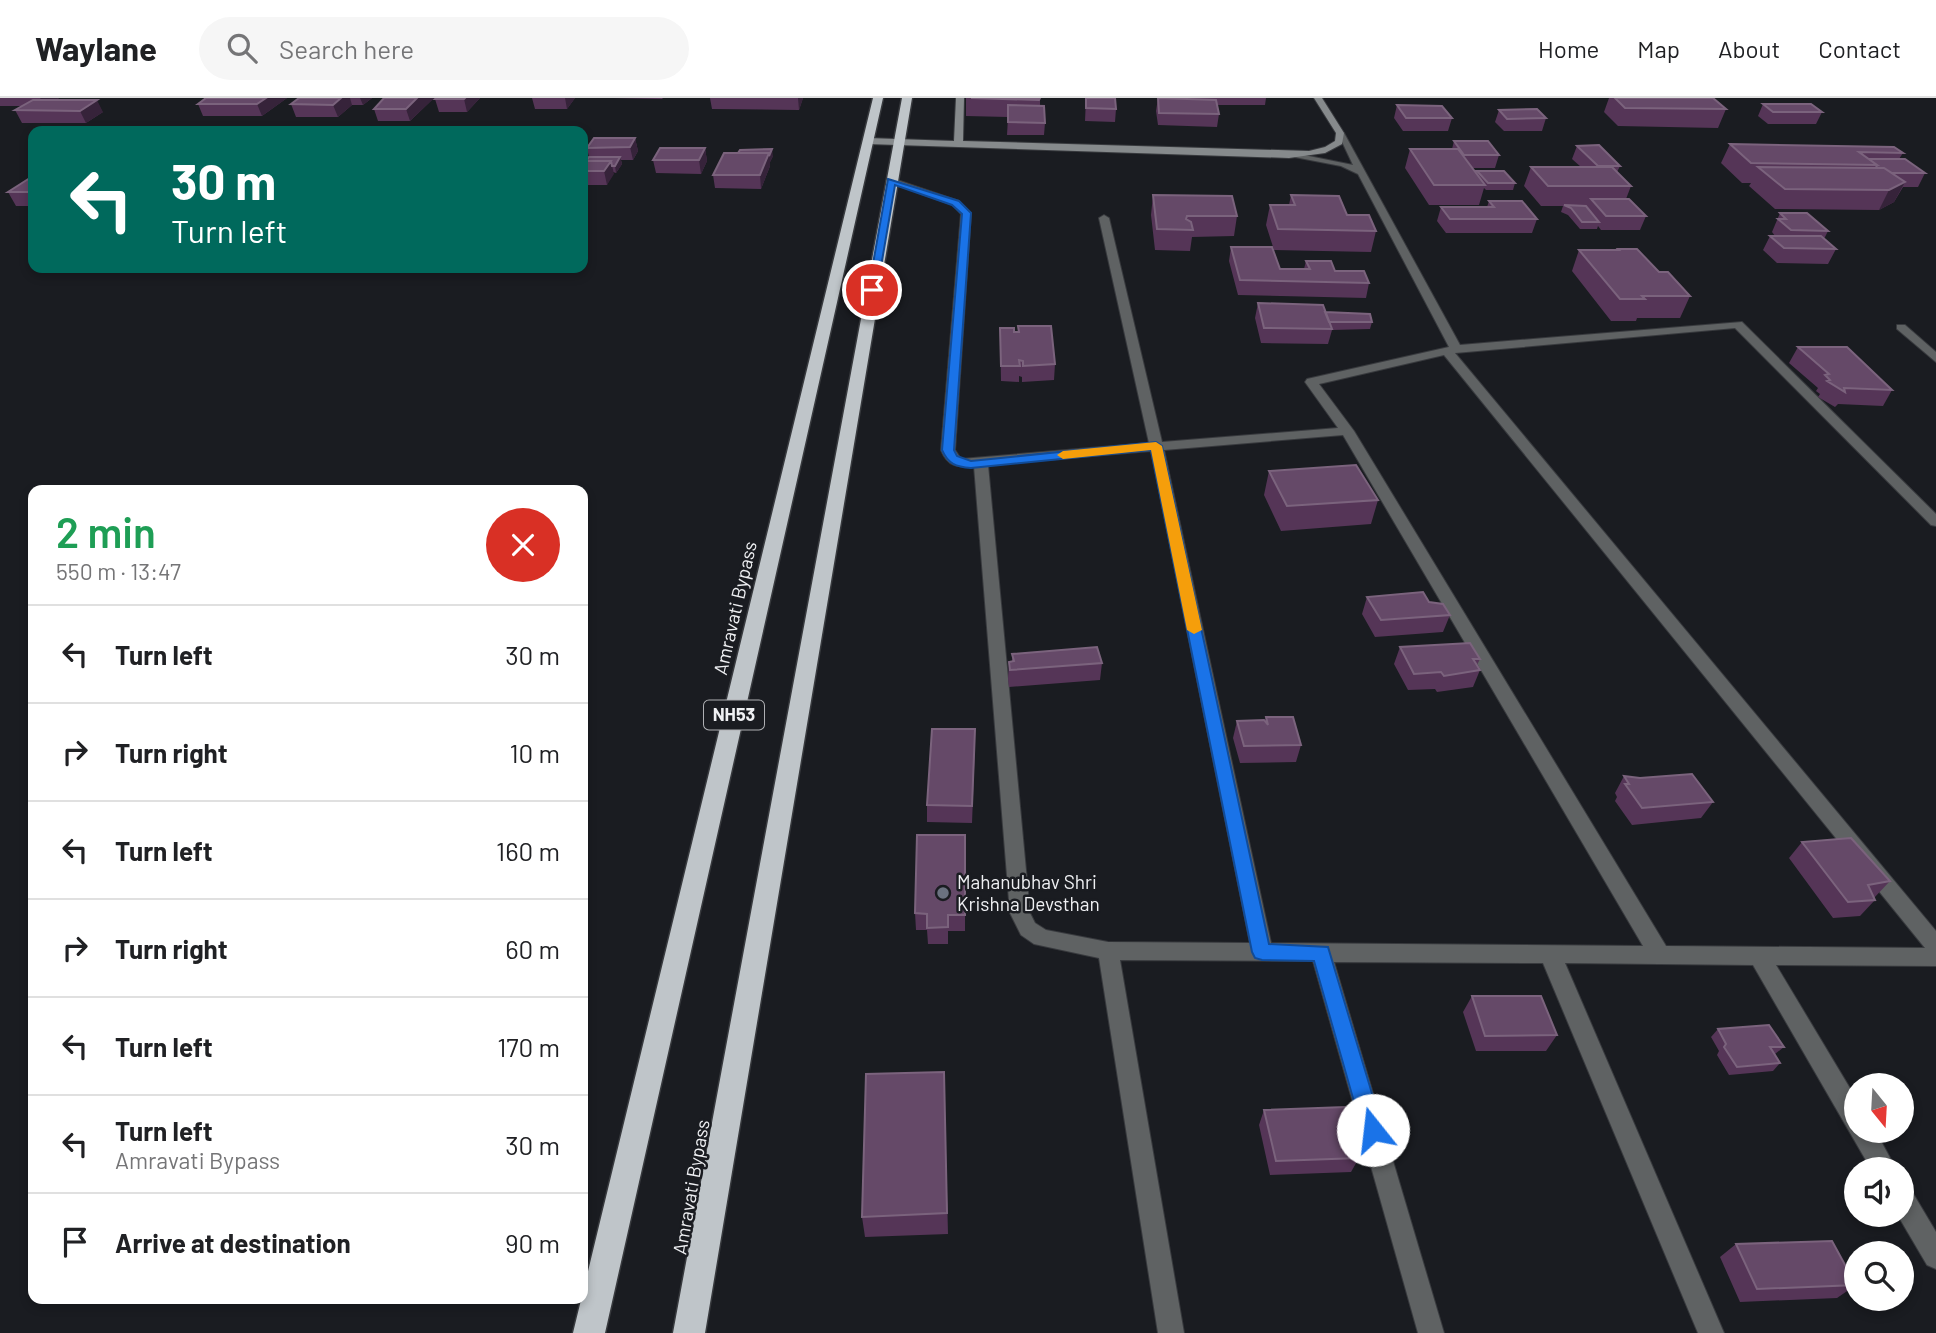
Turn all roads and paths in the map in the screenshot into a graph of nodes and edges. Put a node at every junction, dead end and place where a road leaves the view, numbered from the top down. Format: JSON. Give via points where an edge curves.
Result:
{"nodes":[{"id":1,"x":878,"y":98,"type":"edge"},
{"id":2,"x":907,"y":98,"type":"edge"},
{"id":3,"x":960,"y":98,"type":"edge"},
{"id":4,"x":1318,"y":98,"type":"edge"},
{"id":5,"x":1340,"y":134,"type":"junction"},
{"id":6,"x":868,"y":141,"type":"junction"},
{"id":7,"x":898,"y":142,"type":"junction"},
{"id":8,"x":958,"y":144,"type":"junction"},
{"id":9,"x":1289,"y":155,"type":"junction"},
{"id":10,"x":1365,"y":175,"type":"junction"},
{"id":11,"x":891,"y":181,"type":"junction"},
{"id":12,"x":1104,"y":218,"type":"dead end"},
{"id":13,"x":1901,"y":327,"type":"dead end"},
{"id":14,"x":1452,"y":350,"type":"junction"},
{"id":15,"x":1936,"y":358,"type":"edge"},
{"id":16,"x":1347,"y":432,"type":"junction"},
{"id":17,"x":1156,"y":446,"type":"junction"},
{"id":18,"x":981,"y":464,"type":"junction"},
{"id":19,"x":1936,"y":522,"type":"edge"},
{"id":20,"x":1936,"y":946,"type":"edge"},
{"id":21,"x":1108,"y":951,"type":"junction"},
{"id":22,"x":1262,"y":952,"type":"junction"},
{"id":23,"x":1321,"y":953,"type":"junction"},
{"id":24,"x":1550,"y":954,"type":"junction"},
{"id":25,"x":1660,"y":955,"type":"junction"},
{"id":26,"x":1759,"y":956,"type":"junction"},
{"id":27,"x":1936,"y":957,"type":"edge"},
{"id":28,"x":1844,"y":1100,"type":"edge"},
{"id":29,"x":1914,"y":1219,"type":"edge"},
{"id":30,"x":1936,"y":1256,"type":"edge"},
{"id":31,"x":589,"y":1333,"type":"edge"},
{"id":32,"x":689,"y":1333,"type":"edge"},
{"id":33,"x":1171,"y":1333,"type":"edge"},
{"id":34,"x":1431,"y":1333,"type":"edge"},
{"id":35,"x":1711,"y":1333,"type":"edge"}],
"edges":[{"from":1,"to":6,"type":"highway","name":"Amravati Bypass","number":"NH53"},
{"from":2,"to":7,"type":"highway","name":"Amravati Bypass"},
{"from":3,"to":8,"type":"street"},
{"from":4,"to":5,"type":"street"},
{"from":5,"to":9,"type":"street","via":[[1332,149]]},
{"from":5,"to":10,"type":"street"},
{"from":6,"to":7,"type":"street"},
{"from":6,"to":31,"type":"highway","name":"Amravati Bypass","number":"NH53"},
{"from":7,"to":8,"type":"street"},
{"from":7,"to":11,"type":"highway","name":"Amravati Bypass"},
{"from":8,"to":9,"type":"street"},
{"from":9,"to":10,"type":"street","via":[[1343,164]]},
{"from":10,"to":14,"type":"street"},
{"from":11,"to":18,"type":"street","via":[[956,203],[966,213],[948,450],[959,463]]},
{"from":11,"to":32,"type":"highway","name":"Amravati Bypass"},
{"from":12,"to":17,"type":"street"},
{"from":13,"to":15,"type":"street"},
{"from":14,"to":16,"type":"street","via":[[1311,382]]},
{"from":14,"to":19,"type":"street","via":[[1738,324]]},
{"from":14,"to":20,"type":"street"},
{"from":16,"to":17,"type":"street"},
{"from":16,"to":25,"type":"street"},
{"from":17,"to":18,"type":"street"},
{"from":17,"to":22,"type":"street"},
{"from":18,"to":21,"type":"street","via":[[1020,913],[1028,929],[1041,938]]},
{"from":21,"to":22,"type":"street"},
{"from":21,"to":33,"type":"street"},
{"from":22,"to":23,"type":"street"},
{"from":23,"to":24,"type":"street"},
{"from":23,"to":34,"type":"street"},
{"from":24,"to":25,"type":"street"},
{"from":24,"to":35,"type":"street"},
{"from":25,"to":26,"type":"street"},
{"from":26,"to":27,"type":"street"},
{"from":26,"to":28,"type":"street"},
{"from":29,"to":30,"type":"street"}]}
